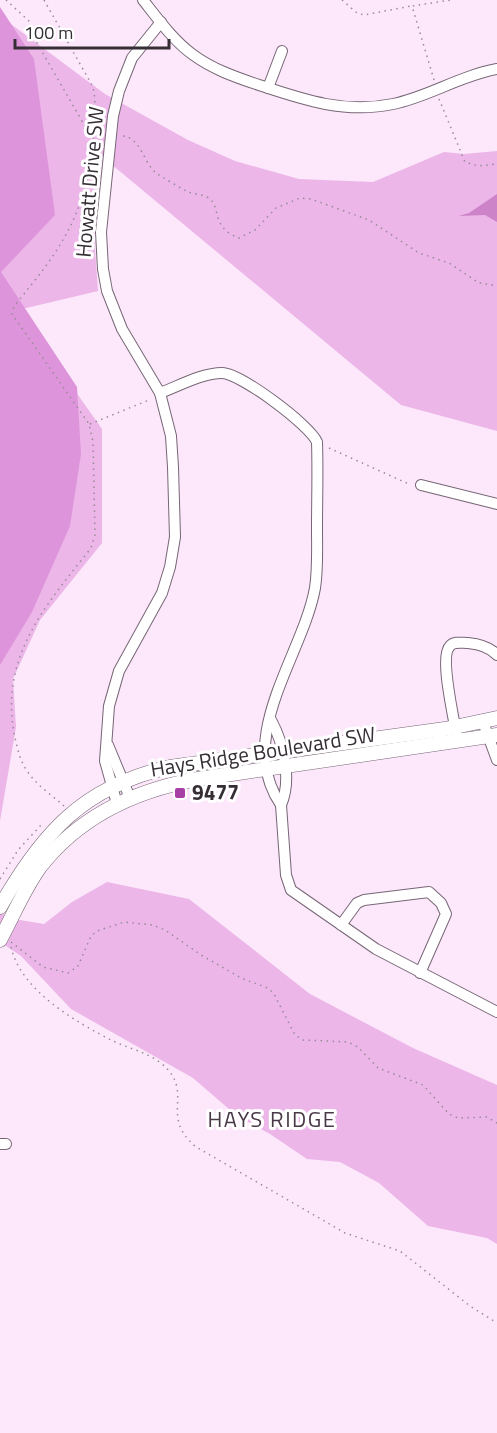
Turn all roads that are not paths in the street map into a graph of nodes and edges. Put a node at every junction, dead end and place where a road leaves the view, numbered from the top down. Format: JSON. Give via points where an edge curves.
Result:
{"nodes":[{"id":1,"x":143,"y":0,"type":"edge"},
{"id":2,"x":160,"y":22,"type":"junction"},
{"id":3,"x":282,"y":51,"type":"dead end"},
{"id":4,"x":497,"y":69,"type":"edge"},
{"id":5,"x":268,"y":88,"type":"junction"},
{"id":6,"x":161,"y":394,"type":"junction"},
{"id":7,"x":421,"y":485,"type":"road end"},
{"id":8,"x":497,"y":504,"type":"edge"},
{"id":9,"x":497,"y":655,"type":"edge"},
{"id":10,"x":271,"y":720,"type":"junction"},
{"id":11,"x":493,"y":720,"type":"edge"},
{"id":12,"x":455,"y":728,"type":"junction"},
{"id":13,"x":493,"y":736,"type":"edge"},
{"id":14,"x":457,"y":742,"type":"junction"},
{"id":15,"x":281,"y":751,"type":"junction"},
{"id":16,"x":266,"y":753,"type":"junction"},
{"id":17,"x":497,"y":760,"type":"edge"},
{"id":18,"x":285,"y":766,"type":"junction"},
{"id":19,"x":268,"y":769,"type":"junction"},
{"id":20,"x":117,"y":784,"type":"junction"},
{"id":21,"x":124,"y":801,"type":"junction"},
{"id":22,"x":281,"y":805,"type":"junction"},
{"id":23,"x":0,"y":907,"type":"edge"},
{"id":24,"x":341,"y":925,"type":"junction"},
{"id":25,"x":4,"y":940,"type":"edge"},
{"id":26,"x":420,"y":973,"type":"junction"},
{"id":27,"x":497,"y":1012,"type":"edge"}],
"edges":[{"from":1,"to":2,"type":"street"},
{"from":2,"to":5,"type":"street","via":[[179,44],[203,62]]},
{"from":2,"to":6,"type":"street","name":"Howatt Drive SW","via":[[132,58],[117,98],[101,246],[111,305]]},
{"from":3,"to":5,"type":"street"},
{"from":4,"to":5,"type":"street","via":[[396,104],[353,109],[312,103]]},
{"from":6,"to":10,"type":"street","via":[[211,375],[230,375],[243,380],[308,429],[317,442],[317,576],[308,618],[278,684]]},
{"from":6,"to":20,"type":"street","name":"Howatt Drive SW","via":[[173,450],[173,552],[162,593],[115,682],[108,712],[108,745]]},
{"from":7,"to":8,"type":"street"},
{"from":9,"to":12,"type":"street","via":[[476,645],[449,646],[446,666]]},
{"from":10,"to":15,"type":"street"},
{"from":10,"to":16,"type":"street","via":[[266,731]]},
{"from":11,"to":12,"type":"street","name":"Hays Ridge Boulevard SW"},
{"from":11,"to":13,"type":"street"},
{"from":12,"to":14,"type":"street"},
{"from":12,"to":15,"type":"street","name":"Hays Ridge Boulevard SW"},
{"from":13,"to":14,"type":"street","name":"Hays Ridge Boulevard SW"},
{"from":13,"to":17,"type":"street"},
{"from":14,"to":18,"type":"street","name":"Hays Ridge Boulevard SW"},
{"from":15,"to":16,"type":"street","name":"Hays Ridge Boulevard SW"},
{"from":15,"to":18,"type":"street"},
{"from":16,"to":19,"type":"street"},
{"from":16,"to":20,"type":"street","name":"Hays Ridge Boulevard SW","via":[[170,767]]},
{"from":18,"to":19,"type":"street","name":"Hays Ridge Boulevard SW"},
{"from":18,"to":22,"type":"street","via":[[286,794]]},
{"from":19,"to":21,"type":"street","name":"Hays Ridge Boulevard SW","via":[[173,784]]},
{"from":19,"to":22,"type":"street"},
{"from":20,"to":21,"type":"street","name":"Howatt Drive SW"},
{"from":20,"to":23,"type":"street","name":"Hays Ridge Boulevard SW","via":[[81,805],[54,828],[23,867]]},
{"from":21,"to":25,"type":"street","name":"Hays Ridge Boulevard SW","via":[[90,820],[55,849],[35,875]]},
{"from":22,"to":24,"type":"street","via":[[287,884]]},
{"from":24,"to":26,"type":"street"},
{"from":24,"to":26,"type":"street","via":[[357,903],[364,900],[429,892],[446,914]]},
{"from":26,"to":27,"type":"street"}]}
